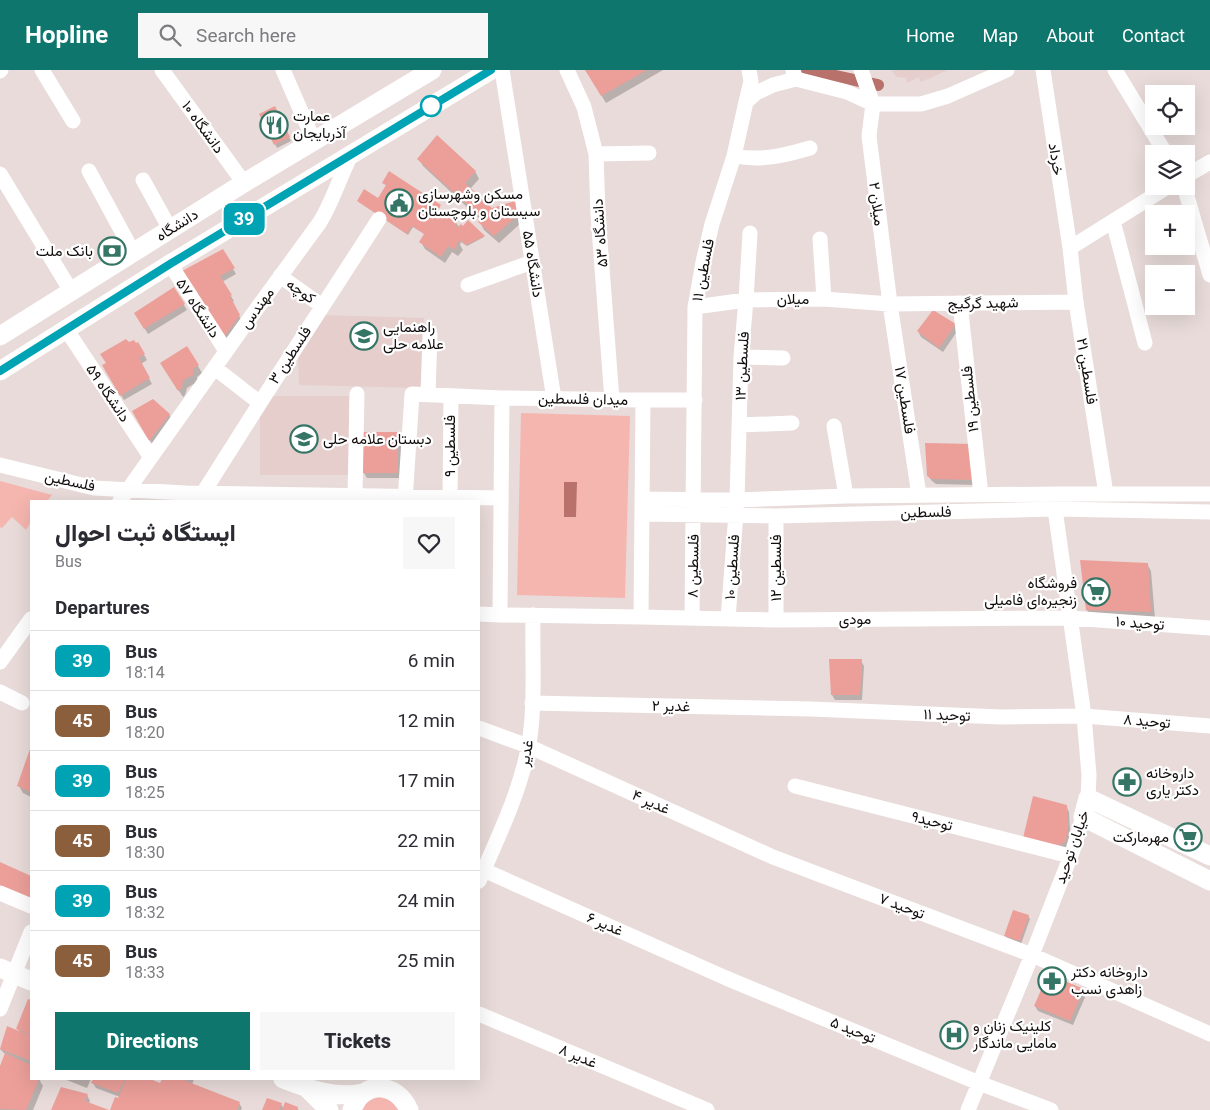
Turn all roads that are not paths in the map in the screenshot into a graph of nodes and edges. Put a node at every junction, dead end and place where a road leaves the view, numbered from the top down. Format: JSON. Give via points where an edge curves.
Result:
{"nodes":[{"id":1,"x":42,"y":70,"type":"edge"},
{"id":2,"x":282,"y":70,"type":"edge"},
{"id":3,"x":432,"y":70,"type":"edge"},
{"id":4,"x":491,"y":70,"type":"edge"},
{"id":5,"x":502,"y":70,"type":"edge"},
{"id":6,"x":567,"y":70,"type":"edge"},
{"id":7,"x":749,"y":70,"type":"edge"},
{"id":8,"x":861,"y":70,"type":"edge"},
{"id":9,"x":1007,"y":70,"type":"edge"},
{"id":10,"x":1043,"y":70,"type":"edge"},
{"id":11,"x":1115,"y":70,"type":"edge"},
{"id":12,"x":167,"y":71,"type":"edge"},
{"id":13,"x":794,"y":74,"type":"edge"},
{"id":14,"x":746,"y":102,"type":"junction"},
{"id":15,"x":873,"y":104,"type":"junction"},
{"id":16,"x":73,"y":121,"type":"dead end"},
{"id":17,"x":314,"y":141,"type":"junction"},
{"id":18,"x":1161,"y":145,"type":"edge"},
{"id":19,"x":810,"y":148,"type":"dead end"},
{"id":20,"x":649,"y":153,"type":"dead end"},
{"id":21,"x":352,"y":154,"type":"junction"},
{"id":22,"x":596,"y":154,"type":"junction"},
{"id":23,"x":734,"y":156,"type":"junction"},
{"id":24,"x":1210,"y":162,"type":"edge"},
{"id":25,"x":89,"y":171,"type":"dead end"},
{"id":26,"x":1195,"y":171,"type":"edge"},
{"id":27,"x":0,"y":174,"type":"edge"},
{"id":28,"x":143,"y":180,"type":"dead end"},
{"id":29,"x":244,"y":183,"type":"junction"},
{"id":30,"x":1154,"y":195,"type":"edge"},
{"id":31,"x":1187,"y":195,"type":"edge"},
{"id":32,"x":379,"y":219,"type":"dead end"},
{"id":33,"x":1112,"y":221,"type":"junction"},
{"id":34,"x":170,"y":229,"type":"junction"},
{"id":35,"x":750,"y":233,"type":"dead end"},
{"id":36,"x":820,"y":239,"type":"dead end"},
{"id":37,"x":1070,"y":248,"type":"junction"},
{"id":38,"x":133,"y":252,"type":"junction"},
{"id":39,"x":532,"y":262,"type":"junction"},
{"id":40,"x":170,"y":264,"type":"junction"},
{"id":41,"x":1210,"y":275,"type":"edge"},
{"id":42,"x":280,"y":276,"type":"junction"},
{"id":43,"x":468,"y":285,"type":"dead end"},
{"id":44,"x":71,"y":291,"type":"junction"},
{"id":45,"x":824,"y":299,"type":"junction"},
{"id":46,"x":746,"y":300,"type":"junction"},
{"id":47,"x":1076,"y":302,"type":"junction"},
{"id":48,"x":960,"y":303,"type":"junction"},
{"id":49,"x":890,"y":304,"type":"junction"},
{"id":50,"x":322,"y":306,"type":"junction"},
{"id":51,"x":695,"y":307,"type":"junction"},
{"id":52,"x":66,"y":330,"type":"junction"},
{"id":53,"x":430,"y":334,"type":"dead end"},
{"id":54,"x":0,"y":336,"type":"edge"},
{"id":55,"x":1145,"y":343,"type":"dead end"},
{"id":56,"x":226,"y":351,"type":"junction"},
{"id":57,"x":741,"y":357,"type":"junction"},
{"id":58,"x":783,"y":358,"type":"dead end"},
{"id":59,"x":215,"y":368,"type":"junction"},
{"id":60,"x":0,"y":371,"type":"edge"},
{"id":61,"x":357,"y":394,"type":"dead end"},
{"id":62,"x":428,"y":395,"type":"junction"},
{"id":63,"x":451,"y":396,"type":"junction"},
{"id":64,"x":502,"y":398,"type":"junction"},
{"id":65,"x":554,"y":399,"type":"junction"},
{"id":66,"x":612,"y":400,"type":"junction"},
{"id":67,"x":643,"y":400,"type":"junction"},
{"id":68,"x":695,"y":400,"type":"junction"},
{"id":69,"x":260,"y":403,"type":"junction"},
{"id":70,"x":792,"y":423,"type":"dead end"},
{"id":71,"x":739,"y":425,"type":"junction"},
{"id":72,"x":834,"y":426,"type":"dead end"},
{"id":73,"x":150,"y":456,"type":"junction"},
{"id":74,"x":0,"y":465,"type":"edge"},
{"id":75,"x":981,"y":494,"type":"junction"},
{"id":76,"x":1106,"y":494,"type":"junction"},
{"id":77,"x":1183,"y":494,"type":"junction"},
{"id":78,"x":1210,"y":494,"type":"edge"},
{"id":79,"x":124,"y":495,"type":"edge"},
{"id":80,"x":919,"y":495,"type":"junction"},
{"id":81,"x":204,"y":496,"type":"edge"},
{"id":82,"x":355,"y":496,"type":"junction"},
{"id":83,"x":846,"y":496,"type":"junction"},
{"id":84,"x":501,"y":498,"type":"junction"},
{"id":85,"x":405,"y":499,"type":"edge"},
{"id":86,"x":450,"y":499,"type":"edge"},
{"id":87,"x":642,"y":507,"type":"junction"},
{"id":88,"x":694,"y":507,"type":"junction"},
{"id":89,"x":737,"y":508,"type":"junction"},
{"id":90,"x":1055,"y":509,"type":"junction"},
{"id":91,"x":1183,"y":511,"type":"junction"},
{"id":92,"x":1210,"y":512,"type":"edge"},
{"id":93,"x":776,"y":516,"type":"junction"},
{"id":94,"x":480,"y":614,"type":"edge"},
{"id":95,"x":500,"y":615,"type":"junction"},
{"id":96,"x":533,"y":615,"type":"junction"},
{"id":97,"x":641,"y":617,"type":"junction"},
{"id":98,"x":692,"y":618,"type":"junction"},
{"id":99,"x":1070,"y":618,"type":"junction"},
{"id":100,"x":728,"y":619,"type":"junction"},
{"id":101,"x":30,"y":620,"type":"edge"},
{"id":102,"x":776,"y":620,"type":"junction"},
{"id":103,"x":1210,"y":628,"type":"edge"},
{"id":104,"x":0,"y":662,"type":"edge"},
{"id":105,"x":0,"y":692,"type":"edge"},
{"id":106,"x":22,"y":703,"type":"dead end"},
{"id":107,"x":532,"y":703,"type":"junction"},
{"id":108,"x":811,"y":709,"type":"joint"},
{"id":109,"x":1084,"y":716,"type":"junction"},
{"id":110,"x":1210,"y":726,"type":"edge"},
{"id":111,"x":480,"y":728,"type":"edge"},
{"id":112,"x":528,"y":746,"type":"junction"},
{"id":113,"x":795,"y":786,"type":"dead end"},
{"id":114,"x":1088,"y":798,"type":"junction"},
{"id":115,"x":1083,"y":818,"type":"junction"},
{"id":116,"x":1070,"y":856,"type":"junction"},
{"id":117,"x":1210,"y":856,"type":"edge"},
{"id":118,"x":773,"y":857,"type":"joint"},
{"id":119,"x":480,"y":873,"type":"edge"},
{"id":120,"x":1210,"y":881,"type":"edge"},
{"id":121,"x":0,"y":893,"type":"edge"},
{"id":122,"x":30,"y":906,"type":"edge"},
{"id":123,"x":30,"y":935,"type":"edge"},
{"id":124,"x":1032,"y":955,"type":"junction"},
{"id":125,"x":15,"y":974,"type":"edge"},
{"id":126,"x":726,"y":978,"type":"joint"},
{"id":127,"x":0,"y":1009,"type":"edge"},
{"id":128,"x":480,"y":1014,"type":"edge"},
{"id":129,"x":1210,"y":1034,"type":"edge"},
{"id":130,"x":286,"y":1080,"type":"edge"},
{"id":131,"x":980,"y":1083,"type":"junction"},
{"id":132,"x":393,"y":1084,"type":"edge"},
{"id":133,"x":306,"y":1088,"type":"junction"},
{"id":134,"x":363,"y":1093,"type":"junction"},
{"id":135,"x":329,"y":1110,"type":"edge"},
{"id":136,"x":352,"y":1110,"type":"edge"},
{"id":137,"x":409,"y":1110,"type":"edge"},
{"id":138,"x":707,"y":1110,"type":"edge"},
{"id":139,"x":968,"y":1110,"type":"edge"},
{"id":140,"x":1051,"y":1110,"type":"edge"}],
"edges":[{"from":1,"to":16,"type":"street"},
{"from":2,"to":17,"type":"street"},
{"from":3,"to":17,"type":"main road","name":"دانشگاه"},
{"from":4,"to":21,"type":"main road","name":"دانشگاه"},
{"from":5,"to":39,"type":"street","name":"دانشگاه ۵۵"},
{"from":6,"to":22,"type":"street","name":"دانشگاه ۵۳","via":[[584,107]]},
{"from":7,"to":14,"type":"street","name":"فلسطین ۱۱","via":[[751,81]]},
{"from":8,"to":15,"type":"street"},
{"from":9,"to":15,"type":"street","via":[[921,104]]},
{"from":10,"to":37,"type":"street","name":"خرداد"},
{"from":11,"to":18,"type":"street"},
{"from":12,"to":29,"type":"street","name":"دانشگاه ۱۰"},
{"from":13,"to":14,"type":"street","via":[[756,93]]},
{"from":13,"to":15,"type":"street"},
{"from":14,"to":23,"type":"street","name":"فلسطین ۱۱"},
{"from":15,"to":49,"type":"street","name":"میلان ۲","via":[[869,136]]},
{"from":17,"to":29,"type":"main road","name":"دانشگاه"},
{"from":19,"to":23,"type":"street","via":[[778,157]]},
{"from":20,"to":22,"type":"street"},
{"from":21,"to":40,"type":"main road","name":"دانشگاه"},
{"from":21,"to":42,"type":"street","name":"مهندس","via":[[320,222]]},
{"from":22,"to":66,"type":"street","name":"دانشگاه ۵۳"},
{"from":23,"to":51,"type":"street","name":"فلسطین ۱۱","via":[[712,224]]},
{"from":24,"to":26,"type":"street"},
{"from":25,"to":38,"type":"street"},
{"from":27,"to":44,"type":"street"},
{"from":28,"to":34,"type":"street"},
{"from":29,"to":34,"type":"main road","name":"دانشگاه"},
{"from":30,"to":33,"type":"street"},
{"from":31,"to":41,"type":"street"},
{"from":32,"to":50,"type":"street","name":"فلسطین ۳"},
{"from":33,"to":37,"type":"street"},
{"from":33,"to":55,"type":"street"},
{"from":34,"to":38,"type":"main road","name":"دانشگاه"},
{"from":35,"to":46,"type":"street","name":"فلسطین ۱۳"},
{"from":36,"to":45,"type":"street"},
{"from":37,"to":47,"type":"street","name":"فلسطین ۲۱"},
{"from":38,"to":44,"type":"main road","name":"دانشگاه"},
{"from":39,"to":43,"type":"street"},
{"from":39,"to":65,"type":"street","name":"دانشگاه ۵۵"},
{"from":40,"to":52,"type":"main road","name":"دانشگاه"},
{"from":40,"to":56,"type":"street","name":"دانشگاه ۵۷"},
{"from":42,"to":50,"type":"street","name":"کوچه"},
{"from":42,"to":56,"type":"street","name":"مهندس"},
{"from":44,"to":54,"type":"main road","name":"دانشگاه"},
{"from":45,"to":46,"type":"street","name":"میلان"},
{"from":45,"to":49,"type":"street","name":"میلان"},
{"from":46,"to":51,"type":"street","name":"میلان"},
{"from":46,"to":57,"type":"street","name":"فلسطین ۱۳"},
{"from":47,"to":48,"type":"street","name":"شهید گرگیج"},
{"from":47,"to":76,"type":"street","name":"فلسطین ۲۱"},
{"from":48,"to":49,"type":"street","name":"شهید گرگیج"},
{"from":48,"to":75,"type":"street","name":"فلسطین ۱۹"},
{"from":49,"to":80,"type":"street","name":"فلسطین ۱۷"},
{"from":50,"to":69,"type":"street","name":"فلسطین ۳"},
{"from":51,"to":68,"type":"street","name":"فلسطین ۱۱"},
{"from":52,"to":60,"type":"main road","name":"دانشگاه"},
{"from":52,"to":73,"type":"street","name":"دانشگاه ۵۹"},
{"from":53,"to":62,"type":"street"},
{"from":56,"to":59,"type":"street","name":"مهندس"},
{"from":57,"to":58,"type":"street"},
{"from":57,"to":71,"type":"street","name":"فلسطین ۱۳"},
{"from":59,"to":69,"type":"street"},
{"from":59,"to":73,"type":"street","name":"مهندس"},
{"from":61,"to":82,"type":"street"},
{"from":62,"to":63,"type":"street","name":"میدان فلسطین"},
{"from":62,"to":85,"type":"street","name":"میدان فلسطین","via":[[412,394]]},
{"from":63,"to":64,"type":"street","name":"میدان فلسطین"},
{"from":63,"to":86,"type":"street","name":"فلسطین ۹"},
{"from":64,"to":65,"type":"street","name":"میدان فلسطین"},
{"from":64,"to":84,"type":"street"},
{"from":65,"to":66,"type":"street","name":"میدان فلسطین"},
{"from":66,"to":67,"type":"street","name":"میدان فلسطین"},
{"from":67,"to":68,"type":"street"},
{"from":67,"to":87,"type":"street","name":"میدان فلسطین"},
{"from":68,"to":88,"type":"street","name":"فلسطین ۱۱"},
{"from":69,"to":81,"type":"street","name":"فلسطین ۳"},
{"from":70,"to":71,"type":"street"},
{"from":71,"to":89,"type":"street","name":"فلسطین ۱۳"},
{"from":72,"to":83,"type":"street"},
{"from":73,"to":79,"type":"street","name":"مهندس"},
{"from":74,"to":79,"type":"street","name":"فلسطین"},
{"from":75,"to":76,"type":"street","name":"فلسطین"},
{"from":75,"to":80,"type":"street","name":"فلسطین"},
{"from":76,"to":77,"type":"street","name":"فلسطین"},
{"from":77,"to":78,"type":"street","name":"فلسطین"},
{"from":77,"to":91,"type":"street"},
{"from":79,"to":81,"type":"street","name":"فلسطین"},
{"from":80,"to":83,"type":"street","name":"فلسطین"},
{"from":81,"to":82,"type":"street","name":"فلسطین"},
{"from":82,"to":85,"type":"street","name":"فلسطین"},
{"from":83,"to":89,"type":"street","name":"فلسطین"},
{"from":84,"to":86,"type":"street","name":"فلسطین"},
{"from":84,"to":95,"type":"street"},
{"from":85,"to":86,"type":"street","name":"فلسطین"},
{"from":87,"to":88,"type":"street","name":"فلسطین"},
{"from":87,"to":97,"type":"street","name":"میدان فلسطین"},
{"from":88,"to":89,"type":"street","name":"فلسطین"},
{"from":88,"to":98,"type":"street","name":"فلسطین ۸"},
{"from":89,"to":93,"type":"street","name":"فلسطین"},
{"from":89,"to":100,"type":"street","name":"فلسطین ۱۰"},
{"from":90,"to":91,"type":"street","name":"فلسطین"},
{"from":90,"to":93,"type":"street","name":"فلسطین"},
{"from":90,"to":99,"type":"street","name":"خیابان توحید"},
{"from":91,"to":92,"type":"street","name":"فلسطین"},
{"from":93,"to":102,"type":"street","name":"فلسطین ۱۲"},
{"from":94,"to":95,"type":"street"},
{"from":95,"to":96,"type":"street"},
{"from":96,"to":97,"type":"street"},
{"from":96,"to":107,"type":"street","name":"غدیر"},
{"from":97,"to":98,"type":"street","name":"مودی"},
{"from":98,"to":100,"type":"street","name":"مودی"},
{"from":99,"to":102,"type":"street","name":"مودی"},
{"from":99,"to":103,"type":"street","name":"توحید ۱۰"},
{"from":99,"to":109,"type":"street","name":"خیابان توحید"},
{"from":100,"to":102,"type":"street","name":"مودی"},
{"from":101,"to":104,"type":"street"},
{"from":105,"to":106,"type":"street"},
{"from":107,"to":108,"type":"street","name":"غدیر ۲"},
{"from":107,"to":112,"type":"street","name":"غدیر"},
{"from":108,"to":109,"type":"street","name":"توحید ۱۱","via":[[1001,717]]},
{"from":109,"to":110,"type":"street","name":"توحید ۸"},
{"from":109,"to":114,"type":"street","name":"خیابان توحید"},
{"from":111,"to":112,"type":"street","name":"غدیر ۴"},
{"from":112,"to":118,"type":"street","name":"غدیر ۴"},
{"from":112,"to":119,"type":"street","name":"غدیر","via":[[522,774]]},
{"from":113,"to":116,"type":"street","name":"توحید۹"},
{"from":114,"to":115,"type":"main road","name":"خیابان توحید"},
{"from":114,"to":117,"type":"main road"},
{"from":115,"to":116,"type":"street","name":"خیابان توحید"},
{"from":115,"to":120,"type":"main road"},
{"from":116,"to":124,"type":"street","name":"خیابان توحید"},
{"from":118,"to":124,"type":"street","name":"توحید ۷"},
{"from":119,"to":126,"type":"street","name":"غدیر ۶"},
{"from":121,"to":122,"type":"street"},
{"from":123,"to":125,"type":"street"},
{"from":124,"to":129,"type":"street","name":"توحید ۷"},
{"from":124,"to":131,"type":"street","name":"خیابان توحید"},
{"from":125,"to":127,"type":"street"},
{"from":126,"to":131,"type":"street","name":"توحید ۵"},
{"from":128,"to":138,"type":"street","name":"غدیر ۸"},
{"from":130,"to":133,"type":"main road"},
{"from":131,"to":139,"type":"street","name":"خیابان توحید"},
{"from":131,"to":140,"type":"street","name":"توحید ۵"},
{"from":132,"to":134,"type":"main road"},
{"from":132,"to":137,"type":"main road"},
{"from":133,"to":134,"type":"main road","via":[[337,1095]]},
{"from":133,"to":135,"type":"main road"},
{"from":134,"to":136,"type":"main road"}]}
